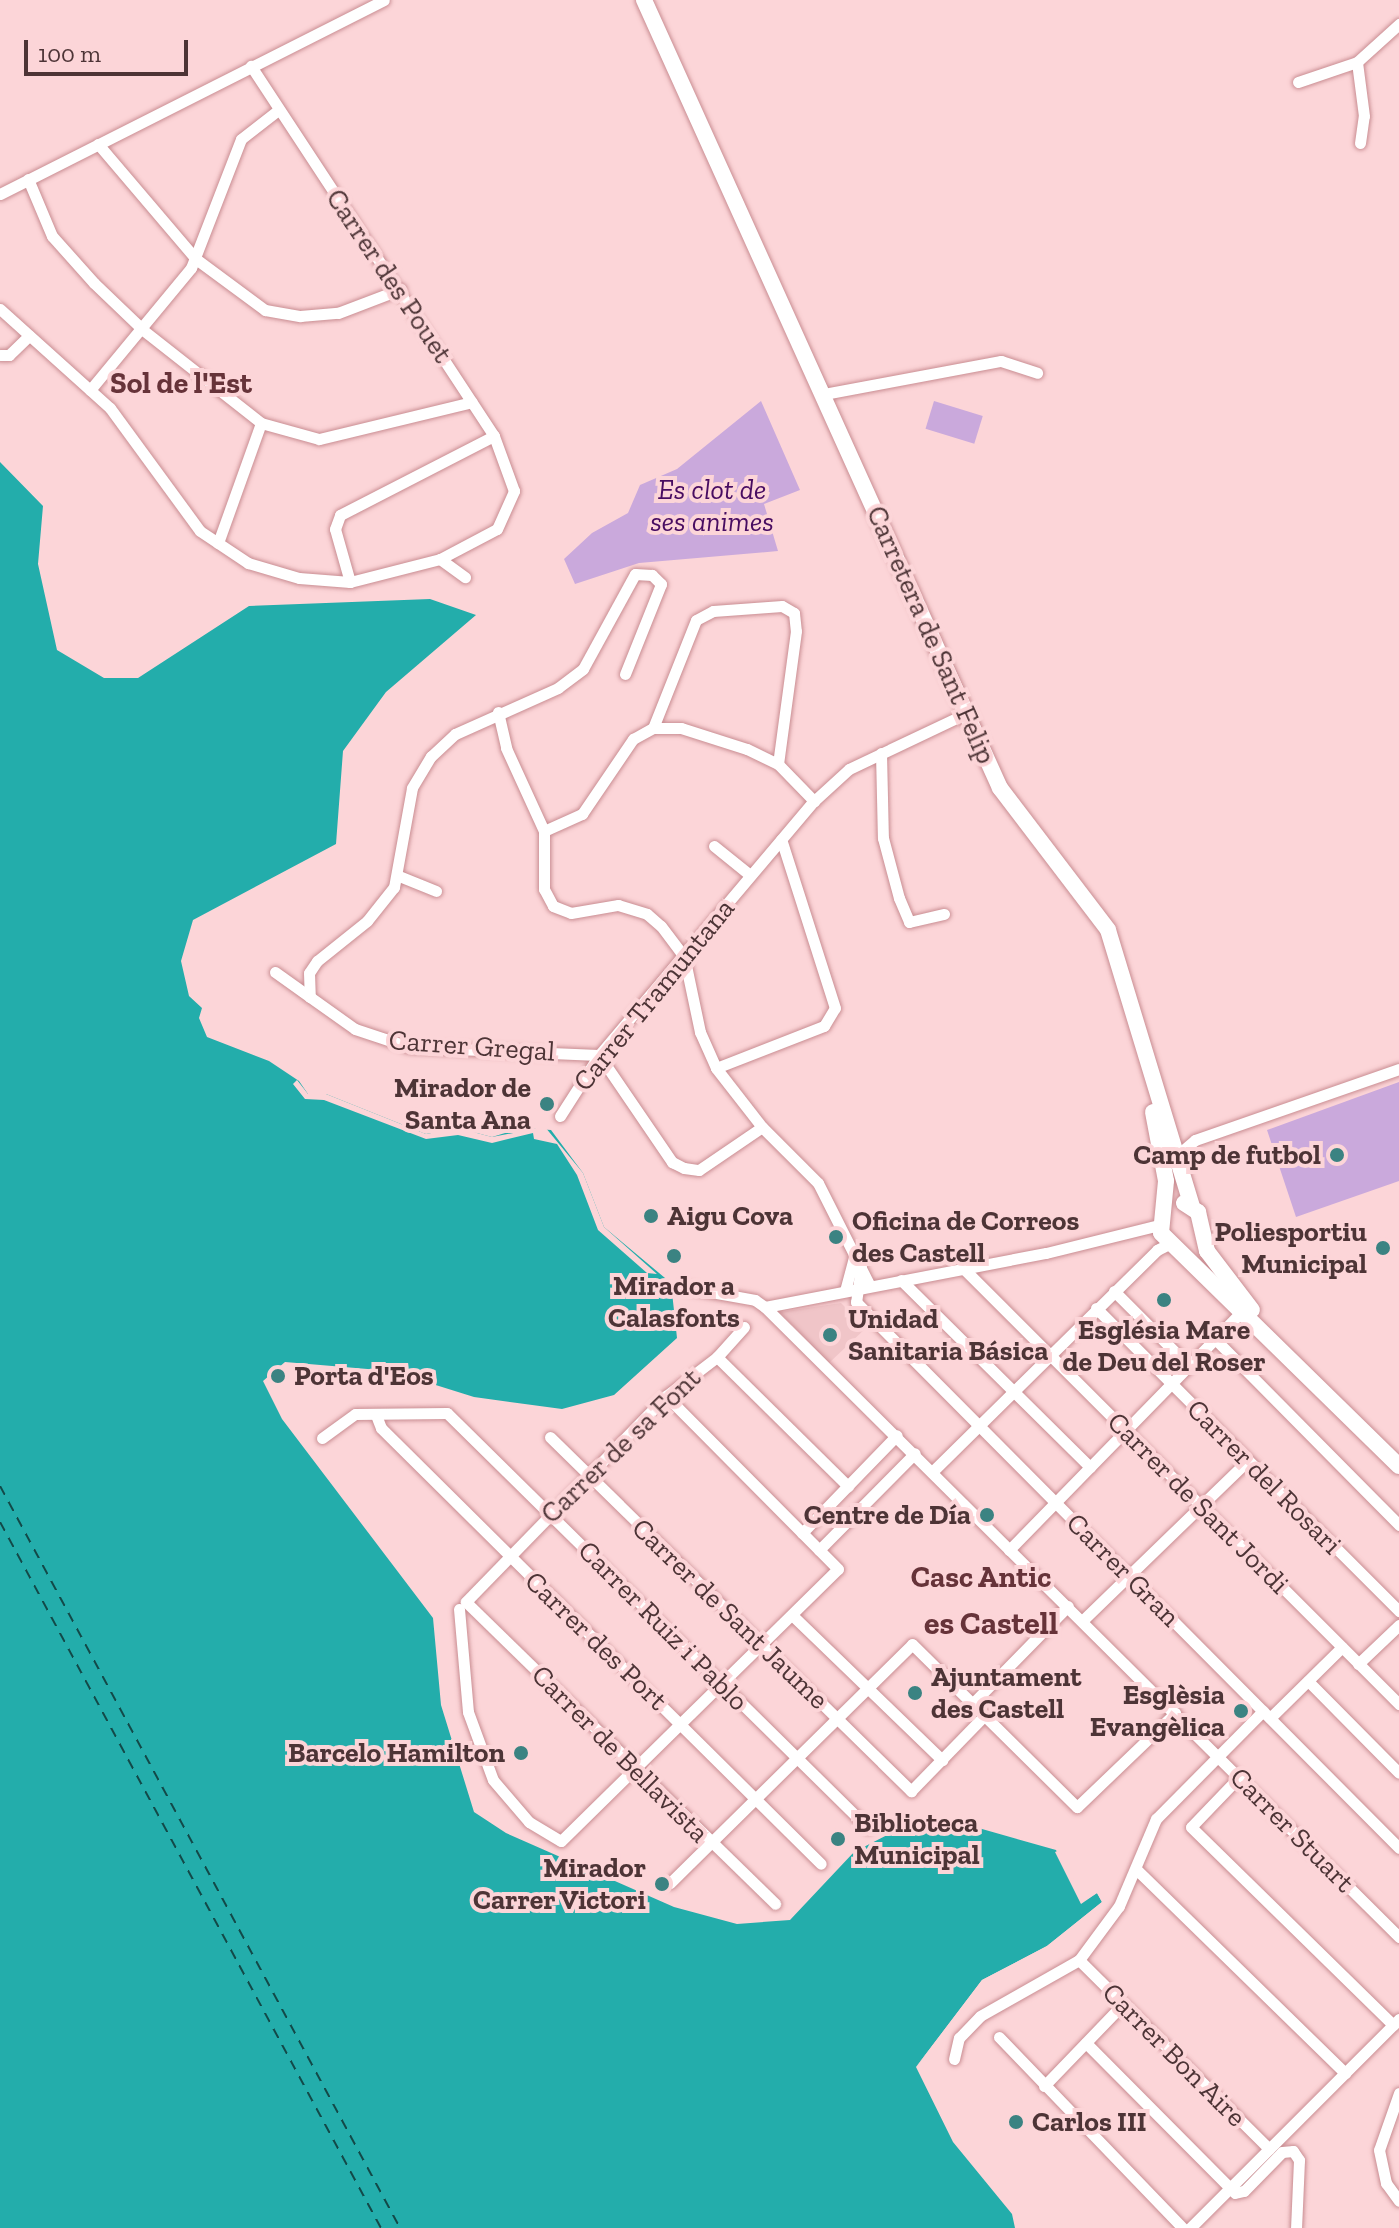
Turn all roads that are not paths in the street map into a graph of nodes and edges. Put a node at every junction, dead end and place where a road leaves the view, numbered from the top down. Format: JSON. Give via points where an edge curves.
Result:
{"nodes":[{"id":1,"x":384,"y":0,"type":"edge"},
{"id":2,"x":644,"y":0,"type":"edge"},
{"id":3,"x":1399,"y":24,"type":"edge"},
{"id":4,"x":1357,"y":62,"type":"junction"},
{"id":5,"x":251,"y":66,"type":"junction"},
{"id":6,"x":1298,"y":82,"type":"dead end"},
{"id":7,"x":277,"y":111,"type":"junction"},
{"id":8,"x":1360,"y":143,"type":"dead end"},
{"id":9,"x":98,"y":144,"type":"junction"},
{"id":10,"x":28,"y":179,"type":"junction"},
{"id":11,"x":0,"y":194,"type":"edge"},
{"id":12,"x":196,"y":259,"type":"junction"},
{"id":13,"x":401,"y":289,"type":"junction"},
{"id":14,"x":0,"y":309,"type":"edge"},
{"id":15,"x":143,"y":330,"type":"junction"},
{"id":16,"x":29,"y":336,"type":"junction"},
{"id":17,"x":0,"y":355,"type":"edge"},
{"id":18,"x":1037,"y":373,"type":"dead end"},
{"id":19,"x":90,"y":390,"type":"junction"},
{"id":20,"x":824,"y":394,"type":"junction"},
{"id":21,"x":472,"y":402,"type":"junction"},
{"id":22,"x":261,"y":423,"type":"junction"},
{"id":23,"x":494,"y":436,"type":"junction"},
{"id":24,"x":218,"y":543,"type":"junction"},
{"id":25,"x":440,"y":559,"type":"junction"},
{"id":26,"x":465,"y":577,"type":"dead end"},
{"id":27,"x":350,"y":582,"type":"junction"},
{"id":28,"x":625,"y":674,"type":"dead end"},
{"id":29,"x":498,"y":712,"type":"junction"},
{"id":30,"x":965,"y":714,"type":"junction"},
{"id":31,"x":653,"y":728,"type":"junction"},
{"id":32,"x":881,"y":753,"type":"junction"},
{"id":33,"x":778,"y":764,"type":"junction"},
{"id":34,"x":814,"y":801,"type":"junction"},
{"id":35,"x":544,"y":831,"type":"junction"},
{"id":36,"x":781,"y":839,"type":"junction"},
{"id":37,"x":714,"y":846,"type":"dead end"},
{"id":38,"x":750,"y":875,"type":"junction"},
{"id":39,"x":399,"y":876,"type":"junction"},
{"id":40,"x":436,"y":891,"type":"dead end"},
{"id":41,"x":944,"y":914,"type":"dead end"},
{"id":42,"x":684,"y":956,"type":"junction"},
{"id":43,"x":275,"y":972,"type":"dead end"},
{"id":44,"x":309,"y":991,"type":"junction"},
{"id":45,"x":599,"y":1055,"type":"junction"},
{"id":46,"x":1145,"y":1055,"type":"junction"},
{"id":47,"x":716,"y":1068,"type":"junction"},
{"id":48,"x":1399,"y":1069,"type":"edge"},
{"id":49,"x":560,"y":1116,"type":"dead end"},
{"id":50,"x":762,"y":1127,"type":"junction"},
{"id":51,"x":1181,"y":1171,"type":"junction"},
{"id":52,"x":1192,"y":1206,"type":"junction"},
{"id":53,"x":1167,"y":1207,"type":"junction"},
{"id":54,"x":1159,"y":1225,"type":"junction"},
{"id":55,"x":1203,"y":1238,"type":"junction"},
{"id":56,"x":1177,"y":1247,"type":"junction"},
{"id":57,"x":855,"y":1254,"type":"junction"},
{"id":58,"x":861,"y":1267,"type":"junction"},
{"id":59,"x":963,"y":1268,"type":"junction"},
{"id":60,"x":901,"y":1280,"type":"junction"},
{"id":61,"x":870,"y":1286,"type":"junction"},
{"id":62,"x":683,"y":1287,"type":"dead end"},
{"id":63,"x":851,"y":1290,"type":"junction"},
{"id":64,"x":1114,"y":1291,"type":"junction"},
{"id":65,"x":760,"y":1303,"type":"junction"},
{"id":66,"x":1096,"y":1308,"type":"junction"},
{"id":67,"x":1241,"y":1312,"type":"junction"},
{"id":68,"x":744,"y":1327,"type":"dead end"},
{"id":69,"x":1215,"y":1339,"type":"junction"},
{"id":70,"x":1050,"y":1354,"type":"junction"},
{"id":71,"x":717,"y":1357,"type":"junction"},
{"id":72,"x":1295,"y":1359,"type":"junction"},
{"id":73,"x":1189,"y":1366,"type":"junction"},
{"id":74,"x":1171,"y":1384,"type":"junction"},
{"id":75,"x":1013,"y":1392,"type":"junction"},
{"id":76,"x":666,"y":1396,"type":"junction"},
{"id":77,"x":376,"y":1415,"type":"junction"},
{"id":78,"x":978,"y":1428,"type":"junction"},
{"id":79,"x":1126,"y":1430,"type":"junction"},
{"id":80,"x":897,"y":1435,"type":"junction"},
{"id":81,"x":550,"y":1437,"type":"dead end"},
{"id":82,"x":322,"y":1438,"type":"dead end"},
{"id":83,"x":915,"y":1453,"type":"junction"},
{"id":84,"x":1248,"y":1460,"type":"junction"},
{"id":85,"x":1399,"y":1466,"type":"edge"},
{"id":86,"x":1090,"y":1467,"type":"junction"},
{"id":87,"x":933,"y":1471,"type":"junction"},
{"id":88,"x":589,"y":1476,"type":"junction"},
{"id":89,"x":848,"y":1486,"type":"junction"},
{"id":90,"x":1056,"y":1502,"type":"junction"},
{"id":91,"x":1200,"y":1505,"type":"junction"},
{"id":92,"x":551,"y":1514,"type":"junction"},
{"id":93,"x":1399,"y":1525,"type":"edge"},
{"id":94,"x":802,"y":1533,"type":"junction"},
{"id":95,"x":819,"y":1550,"type":"junction"},
{"id":96,"x":1009,"y":1550,"type":"junction"},
{"id":97,"x":510,"y":1557,"type":"junction"},
{"id":98,"x":1127,"y":1574,"type":"junction"},
{"id":99,"x":462,"y":1606,"type":"junction"},
{"id":100,"x":1068,"y":1606,"type":"junction"},
{"id":101,"x":1399,"y":1611,"type":"edge"},
{"id":102,"x":792,"y":1615,"type":"junction"},
{"id":103,"x":1082,"y":1621,"type":"junction"},
{"id":104,"x":1399,"y":1625,"type":"edge"},
{"id":105,"x":761,"y":1645,"type":"junction"},
{"id":106,"x":1342,"y":1647,"type":"junction"},
{"id":107,"x":1358,"y":1664,"type":"junction"},
{"id":108,"x":1308,"y":1681,"type":"junction"},
{"id":109,"x":722,"y":1683,"type":"junction"},
{"id":110,"x":867,"y":1688,"type":"junction"},
{"id":111,"x":972,"y":1704,"type":"junction"},
{"id":112,"x":1399,"y":1704,"type":"edge"},
{"id":113,"x":1175,"y":1713,"type":"junction"},
{"id":114,"x":1266,"y":1714,"type":"junction"},
{"id":115,"x":984,"y":1716,"type":"junction"},
{"id":116,"x":836,"y":1718,"type":"junction"},
{"id":117,"x":681,"y":1723,"type":"junction"},
{"id":118,"x":1218,"y":1756,"type":"junction"},
{"id":119,"x":796,"y":1758,"type":"junction"},
{"id":120,"x":942,"y":1760,"type":"junction"},
{"id":121,"x":635,"y":1769,"type":"junction"},
{"id":122,"x":1399,"y":1773,"type":"edge"},
{"id":123,"x":1239,"y":1777,"type":"junction"},
{"id":124,"x":755,"y":1798,"type":"junction"},
{"id":125,"x":868,"y":1828,"type":"dead end"},
{"id":126,"x":709,"y":1842,"type":"junction"},
{"id":127,"x":1399,"y":1848,"type":"edge"},
{"id":128,"x":821,"y":1864,"type":"dead end"},
{"id":129,"x":1137,"y":1870,"type":"junction"},
{"id":130,"x":670,"y":1883,"type":"dead end"},
{"id":131,"x":775,"y":1904,"type":"dead end"},
{"id":132,"x":1399,"y":1937,"type":"edge"},
{"id":133,"x":1079,"y":1960,"type":"junction"},
{"id":134,"x":1123,"y":2004,"type":"junction"},
{"id":135,"x":1396,"y":2022,"type":"edge"},
{"id":136,"x":999,"y":2037,"type":"dead end"},
{"id":137,"x":1086,"y":2043,"type":"junction"},
{"id":138,"x":954,"y":2059,"type":"dead end"},
{"id":139,"x":1345,"y":2073,"type":"junction"},
{"id":140,"x":1044,"y":2086,"type":"junction"},
{"id":141,"x":1399,"y":2093,"type":"edge"},
{"id":142,"x":1269,"y":2149,"type":"junction"},
{"id":143,"x":1229,"y":2189,"type":"junction"},
{"id":144,"x":1399,"y":2201,"type":"edge"},
{"id":145,"x":1183,"y":2228,"type":"edge"},
{"id":146,"x":1190,"y":2228,"type":"edge"},
{"id":147,"x":1296,"y":2228,"type":"edge"}],
"edges":[{"from":1,"to":5,"type":"street"},
{"from":2,"to":20,"type":"main road","name":"Carretera de Sant Felip"},
{"from":3,"to":4,"type":"street"},
{"from":4,"to":6,"type":"street"},
{"from":4,"to":8,"type":"street","via":[[1364,116]]},
{"from":5,"to":7,"type":"street","name":"Carrer des Pouet"},
{"from":5,"to":9,"type":"street"},
{"from":7,"to":12,"type":"street","via":[[241,139],[216,193]]},
{"from":7,"to":13,"type":"street","name":"Carrer des Pouet"},
{"from":9,"to":10,"type":"street"},
{"from":9,"to":12,"type":"street"},
{"from":10,"to":11,"type":"street"},
{"from":10,"to":15,"type":"street","via":[[52,236]]},
{"from":12,"to":13,"type":"street","via":[[265,310],[300,316],[338,313]]},
{"from":12,"to":15,"type":"street"},
{"from":13,"to":21,"type":"street","name":"Carrer des Pouet"},
{"from":14,"to":16,"type":"street"},
{"from":15,"to":19,"type":"street"},
{"from":15,"to":22,"type":"street"},
{"from":16,"to":17,"type":"street","via":[[9,355]]},
{"from":16,"to":19,"type":"street"},
{"from":18,"to":20,"type":"street","via":[[1001,361]]},
{"from":19,"to":24,"type":"street","via":[[110,408],[200,531]]},
{"from":20,"to":30,"type":"main road","name":"Carretera de Sant Felip"},
{"from":21,"to":22,"type":"street","via":[[319,439]]},
{"from":21,"to":23,"type":"street","name":"Carrer des Pouet"},
{"from":22,"to":24,"type":"street"},
{"from":23,"to":25,"type":"street","name":"Carrer des Pouet","via":[[514,491],[497,529]]},
{"from":23,"to":27,"type":"street","via":[[340,515],[335,529]]},
{"from":24,"to":27,"type":"street","via":[[248,563],[287,575]]},
{"from":25,"to":26,"type":"street"},
{"from":25,"to":27,"type":"street"},
{"from":28,"to":29,"type":"street","via":[[661,584],[652,575],[635,574],[583,669],[558,688]]},
{"from":29,"to":35,"type":"street","via":[[506,748]]},
{"from":29,"to":39,"type":"street","via":[[455,734],[424,764],[409,798]]},
{"from":30,"to":32,"type":"street","name":"Carrer Tramuntana"},
{"from":30,"to":46,"type":"main road","name":"Carretera de Sant Felip","via":[[1000,788],[1108,930]]},
{"from":31,"to":33,"type":"street","via":[[681,728]]},
{"from":31,"to":33,"type":"street","via":[[696,620],[713,611],[782,606],[794,613],[796,631]]},
{"from":31,"to":35,"type":"street","via":[[633,739],[582,814]]},
{"from":32,"to":34,"type":"street","name":"Carrer Tramuntana","via":[[849,769]]},
{"from":32,"to":41,"type":"street","via":[[883,838],[899,898],[909,922]]},
{"from":33,"to":34,"type":"street"},
{"from":34,"to":36,"type":"street","name":"Carrer Tramuntana"},
{"from":35,"to":42,"type":"street","via":[[544,889],[553,906],[571,913],[618,905],[647,914]]},
{"from":36,"to":38,"type":"street","name":"Carrer Tramuntana"},
{"from":36,"to":47,"type":"street","via":[[835,1008],[824,1026]]},
{"from":37,"to":38,"type":"street","name":"Carrer Tramuntana"},
{"from":38,"to":42,"type":"street","name":"Carrer Tramuntana"},
{"from":39,"to":40,"type":"street"},
{"from":39,"to":44,"type":"street","via":[[367,921],[317,961]]},
{"from":42,"to":45,"type":"street","name":"Carrer Tramuntana"},
{"from":42,"to":47,"type":"street","via":[[700,1032]]},
{"from":43,"to":44,"type":"street","name":"Carrer Gregal"},
{"from":44,"to":45,"type":"street","name":"Carrer Gregal","via":[[355,1029],[409,1047]]},
{"from":45,"to":49,"type":"street","name":"Carrer Tramuntana"},
{"from":45,"to":50,"type":"street","via":[[672,1162],[684,1168],[699,1170]]},
{"from":46,"to":51,"type":"main road","name":"Carretera de Sant Felip"},
{"from":46,"to":53,"type":"main road"},
{"from":47,"to":50,"type":"street"},
{"from":48,"to":51,"type":"street","via":[[1195,1140],[1180,1153]]},
{"from":50,"to":57,"type":"street","via":[[818,1183]]},
{"from":51,"to":52,"type":"main road","name":"Carretera de Sant Felip"},
{"from":52,"to":53,"type":"main road"},
{"from":52,"to":55,"type":"main road","via":[[1201,1216]]},
{"from":53,"to":54,"type":"main road"},
{"from":54,"to":56,"type":"main road"},
{"from":54,"to":59,"type":"street"},
{"from":55,"to":56,"type":"main road"},
{"from":55,"to":72,"type":"main road","via":[[1228,1282]]},
{"from":56,"to":64,"type":"street","via":[[1157,1250]]},
{"from":56,"to":67,"type":"main road"},
{"from":57,"to":58,"type":"street"},
{"from":57,"to":63,"type":"street"},
{"from":58,"to":61,"type":"street"},
{"from":58,"to":63,"type":"street"},
{"from":59,"to":60,"type":"street"},
{"from":59,"to":70,"type":"street","name":"Carrer de Sant Jordi"},
{"from":60,"to":61,"type":"street"},
{"from":60,"to":75,"type":"street"},
{"from":61,"to":63,"type":"street"},
{"from":62,"to":65,"type":"street"},
{"from":63,"to":65,"type":"street"},
{"from":63,"to":78,"type":"street","name":"Carrer Gran","via":[[856,1302]]},
{"from":64,"to":66,"type":"street"},
{"from":64,"to":73,"type":"street"},
{"from":65,"to":80,"type":"street"},
{"from":66,"to":70,"type":"street"},
{"from":66,"to":74,"type":"street","name":"Carrer del Rosari"},
{"from":67,"to":69,"type":"street"},
{"from":67,"to":72,"type":"main road"},
{"from":68,"to":71,"type":"street","name":"Carrer de sa Font"},
{"from":69,"to":73,"type":"street"},
{"from":69,"to":93,"type":"street"},
{"from":70,"to":75,"type":"street"},
{"from":70,"to":79,"type":"street","name":"Carrer de Sant Jordi"},
{"from":71,"to":76,"type":"street","name":"Carrer de sa Font"},
{"from":71,"to":89,"type":"street"},
{"from":72,"to":85,"type":"main road"},
{"from":73,"to":74,"type":"street"},
{"from":74,"to":79,"type":"street"},
{"from":74,"to":84,"type":"street","name":"Carrer del Rosari"},
{"from":75,"to":78,"type":"street"},
{"from":75,"to":86,"type":"street"},
{"from":76,"to":88,"type":"street","name":"Carrer de sa Font"},
{"from":76,"to":94,"type":"street"},
{"from":77,"to":82,"type":"street","via":[[355,1414]]},
{"from":77,"to":92,"type":"street","name":"Carrer Ruiz i Pablo","via":[[442,1412],[460,1422]]},
{"from":77,"to":97,"type":"street","name":"Carrer des Port","via":[[381,1428]]},
{"from":78,"to":87,"type":"street"},
{"from":78,"to":90,"type":"street","name":"Carrer Gran"},
{"from":79,"to":86,"type":"street"},
{"from":79,"to":91,"type":"street","name":"Carrer de Sant Jordi"},
{"from":80,"to":83,"type":"street"},
{"from":80,"to":89,"type":"street"},
{"from":81,"to":88,"type":"street","name":"Carrer de Sant Jaume"},
{"from":83,"to":87,"type":"street"},
{"from":83,"to":95,"type":"street"},
{"from":84,"to":91,"type":"street"},
{"from":84,"to":101,"type":"street","name":"Carrer del Rosari"},
{"from":86,"to":90,"type":"street"},
{"from":87,"to":96,"type":"street","name":"Carrer Stuart"},
{"from":88,"to":92,"type":"street","name":"Carrer de sa Font"},
{"from":88,"to":105,"type":"street","name":"Carrer de Sant Jaume"},
{"from":89,"to":94,"type":"street"},
{"from":90,"to":96,"type":"street"},
{"from":90,"to":98,"type":"street","name":"Carrer Gran"},
{"from":91,"to":98,"type":"street"},
{"from":91,"to":106,"type":"street","name":"Carrer de Sant Jordi"},
{"from":92,"to":97,"type":"street","name":"Carrer de sa Font"},
{"from":92,"to":109,"type":"street","name":"Carrer Ruiz i Pablo"},
{"from":94,"to":95,"type":"street"},
{"from":95,"to":102,"type":"street","via":[[838,1569]]},
{"from":96,"to":100,"type":"street","name":"Carrer Stuart"},
{"from":97,"to":99,"type":"street","name":"Carrer de sa Font"},
{"from":97,"to":117,"type":"street","name":"Carrer des Port"},
{"from":98,"to":103,"type":"street"},
{"from":98,"to":114,"type":"street","name":"Carrer Gran"},
{"from":99,"to":121,"type":"street","name":"Carrer de Bellavista"},
{"from":99,"to":121,"type":"street","via":[[468,1712],[493,1780],[529,1822],[561,1841]]},
{"from":100,"to":103,"type":"street","name":"Carrer Stuart"},
{"from":100,"to":111,"type":"street"},
{"from":102,"to":105,"type":"street"},
{"from":102,"to":110,"type":"street"},
{"from":103,"to":113,"type":"street","name":"Carrer Stuart"},
{"from":104,"to":107,"type":"street"},
{"from":105,"to":109,"type":"street"},
{"from":105,"to":116,"type":"street","name":"Carrer de Sant Jaume"},
{"from":106,"to":107,"type":"street","name":"Carrer de Sant Jordi"},
{"from":106,"to":108,"type":"street"},
{"from":107,"to":112,"type":"street","name":"Carrer de Sant Jordi"},
{"from":108,"to":114,"type":"street"},
{"from":108,"to":122,"type":"street"},
{"from":109,"to":117,"type":"street"},
{"from":109,"to":119,"type":"street","name":"Carrer Ruiz i Pablo"},
{"from":110,"to":111,"type":"street","via":[[912,1644]]},
{"from":110,"to":116,"type":"street"},
{"from":110,"to":120,"type":"street"},
{"from":111,"to":115,"type":"street"},
{"from":113,"to":115,"type":"street","via":[[1077,1807]]},
{"from":113,"to":118,"type":"street","name":"Carrer Stuart"},
{"from":114,"to":118,"type":"street"},
{"from":114,"to":127,"type":"street","name":"Carrer Gran"},
{"from":115,"to":120,"type":"street"},
{"from":116,"to":119,"type":"street"},
{"from":116,"to":120,"type":"street","name":"Carrer de Sant Jaume","via":[[911,1791]]},
{"from":117,"to":121,"type":"street"},
{"from":117,"to":124,"type":"street","name":"Carrer des Port"},
{"from":118,"to":123,"type":"street","name":"Carrer Stuart"},
{"from":118,"to":129,"type":"street","via":[[1156,1819]]},
{"from":119,"to":124,"type":"street"},
{"from":119,"to":125,"type":"street","name":"Carrer Ruiz i Pablo"},
{"from":121,"to":126,"type":"street","name":"Carrer de Bellavista"},
{"from":123,"to":132,"type":"street","name":"Carrer Stuart"},
{"from":123,"to":135,"type":"street","via":[[1191,1827]]},
{"from":124,"to":126,"type":"street"},
{"from":124,"to":128,"type":"street","name":"Carrer des Port"},
{"from":126,"to":130,"type":"street"},
{"from":126,"to":131,"type":"street","name":"Carrer de Bellavista"},
{"from":129,"to":133,"type":"street","via":[[1119,1906]]},
{"from":129,"to":139,"type":"street"},
{"from":133,"to":134,"type":"street","name":"Carrer Bon Aire"},
{"from":133,"to":138,"type":"street","via":[[980,2016],[959,2038]]},
{"from":134,"to":137,"type":"street"},
{"from":134,"to":142,"type":"street","name":"Carrer Bon Aire"},
{"from":135,"to":139,"type":"street"},
{"from":136,"to":140,"type":"street"},
{"from":137,"to":140,"type":"street"},
{"from":137,"to":143,"type":"street"},
{"from":139,"to":142,"type":"street"},
{"from":140,"to":145,"type":"street"},
{"from":141,"to":144,"type":"street","via":[[1379,2150],[1386,2183]]},
{"from":142,"to":143,"type":"street"},
{"from":143,"to":146,"type":"street"},
{"from":143,"to":147,"type":"street","via":[[1244,2191],[1282,2152],[1293,2151],[1299,2160]]}]}
